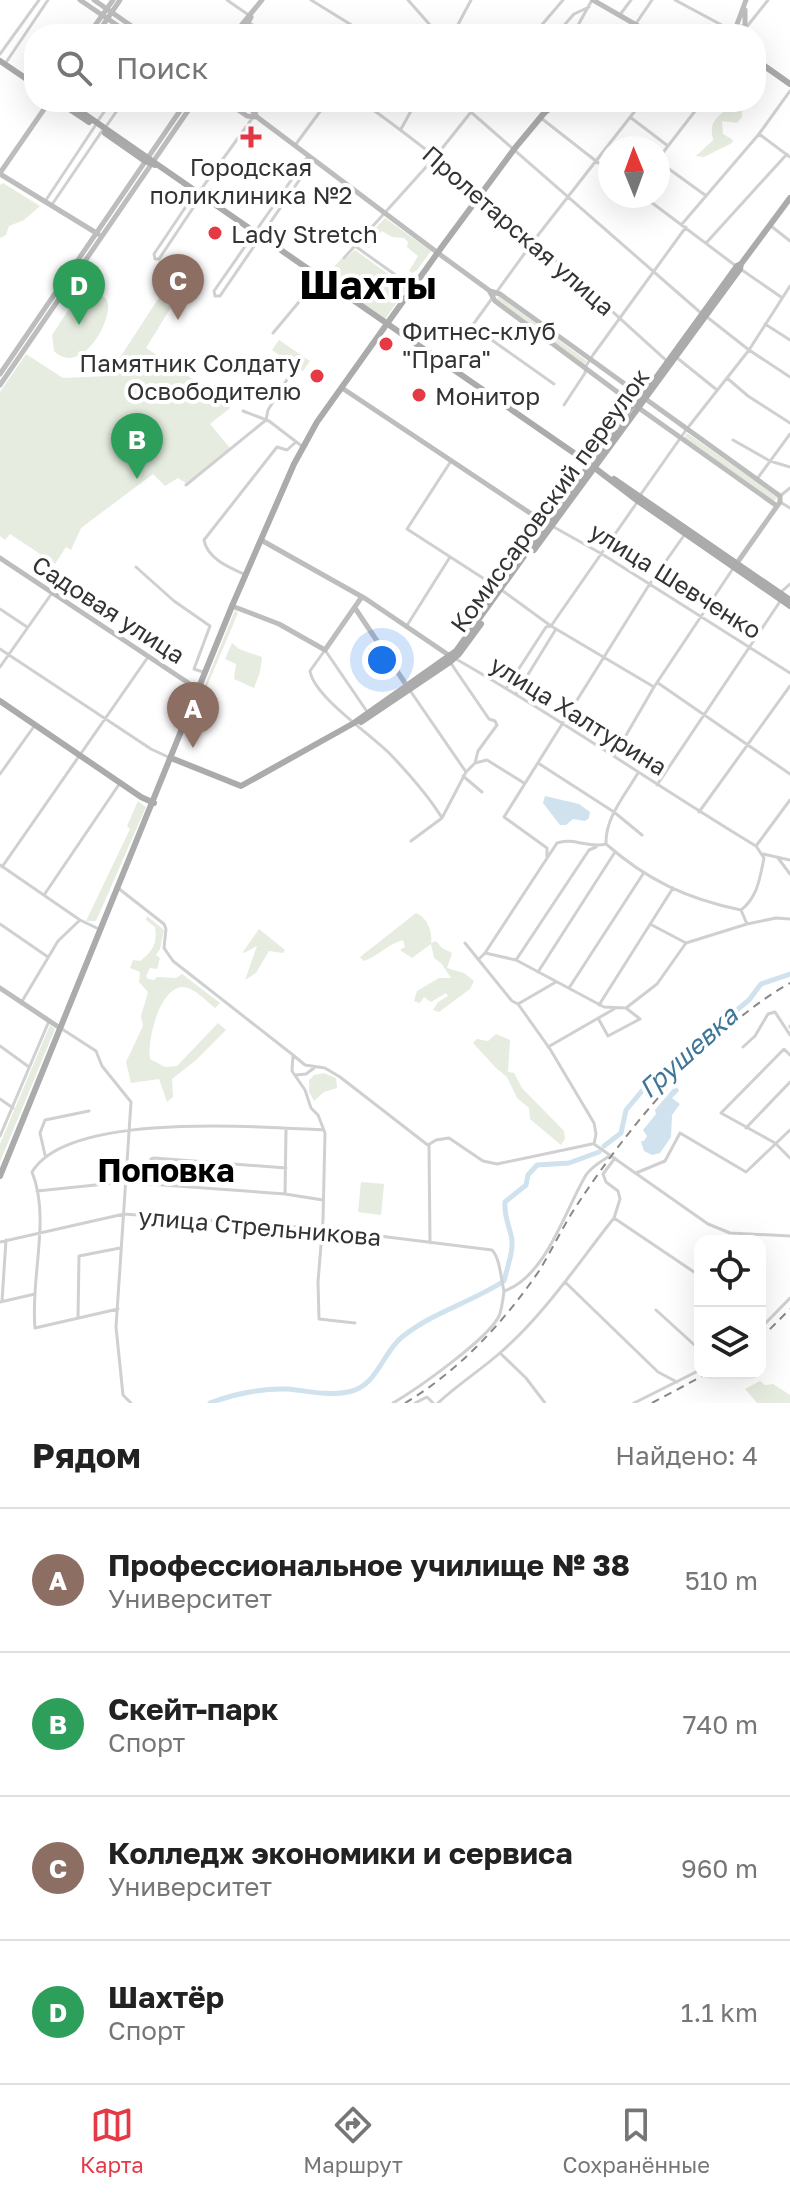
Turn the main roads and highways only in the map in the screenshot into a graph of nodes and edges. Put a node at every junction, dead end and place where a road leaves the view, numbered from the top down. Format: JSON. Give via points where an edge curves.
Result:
{"nodes":[{"id":1,"x":80,"y":0,"type":"edge"},
{"id":2,"x":94,"y":0,"type":"edge"},
{"id":3,"x":113,"y":0,"type":"edge"},
{"id":4,"x":120,"y":0,"type":"edge"},
{"id":5,"x":262,"y":0,"type":"edge"},
{"id":6,"x":592,"y":0,"type":"edge"},
{"id":7,"x":745,"y":3,"type":"edge"},
{"id":8,"x":107,"y":14,"type":"junction"},
{"id":9,"x":250,"y":20,"type":"junction"},
{"id":10,"x":98,"y":24,"type":"edge"},
{"id":11,"x":102,"y":24,"type":"edge"},
{"id":12,"x":118,"y":24,"type":"edge"},
{"id":13,"x":125,"y":24,"type":"edge"},
{"id":14,"x":241,"y":24,"type":"edge"},
{"id":15,"x":248,"y":24,"type":"edge"},
{"id":16,"x":633,"y":24,"type":"edge"},
{"id":17,"x":735,"y":24,"type":"edge"},
{"id":18,"x":746,"y":24,"type":"edge"},
{"id":19,"x":2,"y":58,"type":"edge"},
{"id":20,"x":766,"y":67,"type":"edge"},
{"id":21,"x":24,"y":74,"type":"edge"},
{"id":22,"x":790,"y":84,"type":"edge"},
{"id":23,"x":42,"y":112,"type":"edge"},
{"id":24,"x":75,"y":112,"type":"edge"},
{"id":25,"x":80,"y":112,"type":"edge"},
{"id":26,"x":180,"y":112,"type":"edge"},
{"id":27,"x":187,"y":112,"type":"edge"},
{"id":28,"x":247,"y":112,"type":"edge"},
{"id":29,"x":251,"y":112,"type":"edge"},
{"id":30,"x":547,"y":112,"type":"edge"},
{"id":31,"x":255,"y":116,"type":"junction"},
{"id":32,"x":100,"y":127,"type":"junction"},
{"id":33,"x":150,"y":162,"type":"junction"},
{"id":34,"x":0,"y":174,"type":"edge"},
{"id":35,"x":790,"y":198,"type":"edge"},
{"id":36,"x":100,"y":235,"type":"junction"},
{"id":37,"x":438,"y":253,"type":"junction"},
{"id":38,"x":493,"y":294,"type":"junction"},
{"id":39,"x":704,"y":315,"type":"junction"},
{"id":40,"x":387,"y":324,"type":"junction"},
{"id":41,"x":669,"y":362,"type":"junction"},
{"id":42,"x":0,"y":374,"type":"edge"},
{"id":43,"x":0,"y":385,"type":"edge"},
{"id":44,"x":342,"y":388,"type":"junction"},
{"id":45,"x":642,"y":398,"type":"junction"},
{"id":46,"x":635,"y":406,"type":"junction"},
{"id":47,"x":591,"y":465,"type":"junction"},
{"id":48,"x":638,"y":498,"type":"junction"},
{"id":49,"x":779,"y":501,"type":"junction"},
{"id":50,"x":549,"y":525,"type":"junction"},
{"id":51,"x":261,"y":540,"type":"junction"},
{"id":52,"x":0,"y":558,"type":"edge"},
{"id":53,"x":735,"y":565,"type":"junction"},
{"id":54,"x":781,"y":597,"type":"junction"},
{"id":55,"x":361,"y":598,"type":"junction"},
{"id":56,"x":790,"y":600,"type":"edge"},
{"id":57,"x":232,"y":606,"type":"junction"},
{"id":58,"x":790,"y":606,"type":"edge"},
{"id":59,"x":355,"y":608,"type":"junction"},
{"id":60,"x":452,"y":659,"type":"junction"},
{"id":61,"x":408,"y":688,"type":"junction"},
{"id":62,"x":199,"y":690,"type":"junction"},
{"id":63,"x":0,"y":701,"type":"edge"},
{"id":64,"x":354,"y":723,"type":"junction"},
{"id":65,"x":171,"y":758,"type":"junction"},
{"id":66,"x":154,"y":803,"type":"junction"},
{"id":67,"x":0,"y":988,"type":"edge"},
{"id":68,"x":60,"y":1028,"type":"junction"},
{"id":69,"x":0,"y":1176,"type":"edge"}],
"edges":[{"from":1,"to":8,"type":"main road"},
{"from":2,"to":8,"type":"main road"},
{"from":3,"to":8,"type":"main road"},
{"from":4,"to":8,"type":"main road"},
{"from":5,"to":9,"type":"main road"},
{"from":6,"to":16,"type":"main road"},
{"from":7,"to":17,"type":"main road"},
{"from":7,"to":18,"type":"main road"},
{"from":8,"to":10,"type":"main road"},
{"from":8,"to":11,"type":"main road"},
{"from":8,"to":12,"type":"main road"},
{"from":8,"to":13,"type":"main road"},
{"from":9,"to":14,"type":"main road"},
{"from":9,"to":15,"type":"main road"},
{"from":19,"to":21,"type":"main road"},
{"from":20,"to":22,"type":"main road"},
{"from":23,"to":34,"type":"main road"},
{"from":24,"to":32,"type":"main road"},
{"from":25,"to":32,"type":"main road"},
{"from":26,"to":33,"type":"main road"},
{"from":27,"to":33,"type":"main road"},
{"from":28,"to":31,"type":"main road"},
{"from":29,"to":31,"type":"main road"},
{"from":30,"to":37,"type":"main road"},
{"from":31,"to":37,"type":"main road"},
{"from":32,"to":33,"type":"main road"},
{"from":33,"to":36,"type":"main road"},
{"from":33,"to":40,"type":"main road"},
{"from":34,"to":36,"type":"main road"},
{"from":35,"to":39,"type":"main road","name":"Комиссаровский переулок"},
{"from":36,"to":42,"type":"main road"},
{"from":36,"to":43,"type":"main road"},
{"from":37,"to":38,"type":"main road"},
{"from":37,"to":40,"type":"main road"},
{"from":38,"to":45,"type":"main road"},
{"from":38,"to":46,"type":"main road"},
{"from":39,"to":41,"type":"main road","name":"Комиссаровский переулок"},
{"from":39,"to":41,"type":"main road","name":"Комиссаровский переулок"},
{"from":40,"to":44,"type":"main road"},
{"from":40,"to":47,"type":"main road"},
{"from":41,"to":45,"type":"main road","name":"Комиссаровский переулок"},
{"from":44,"to":50,"type":"main road","name":"улица Шевченко"},
{"from":44,"to":51,"type":"main road","via":[[303,447]]},
{"from":45,"to":46,"type":"main road","name":"Комиссаровский переулок"},
{"from":45,"to":49,"type":"main road","via":[[757,479]]},
{"from":46,"to":47,"type":"main road","name":"Комиссаровский переулок"},
{"from":46,"to":49,"type":"main road"},
{"from":47,"to":48,"type":"main road"},
{"from":47,"to":50,"type":"main road","name":"Комиссаровский переулок"},
{"from":48,"to":53,"type":"main road"},
{"from":48,"to":53,"type":"main road"},
{"from":49,"to":53,"type":"main road"},
{"from":50,"to":60,"type":"main road","name":"Комиссаровский переулок"},
{"from":51,"to":55,"type":"main road","name":"улица Халтурина"},
{"from":51,"to":57,"type":"main road"},
{"from":52,"to":62,"type":"main road","name":"Садовая улица"},
{"from":53,"to":54,"type":"main road"},
{"from":54,"to":56,"type":"main road"},
{"from":54,"to":58,"type":"main road"},
{"from":55,"to":59,"type":"main road"},
{"from":55,"to":60,"type":"main road","name":"улица Халтурина"},
{"from":57,"to":59,"type":"main road","via":[[325,650]]},
{"from":57,"to":62,"type":"main road"},
{"from":59,"to":61,"type":"main road"},
{"from":60,"to":61,"type":"main road","name":"Комиссаровский переулок"},
{"from":61,"to":64,"type":"main road","name":"Комиссаровский переулок"},
{"from":61,"to":64,"type":"main road","name":"Комиссаровский переулок","via":[[368,719]]},
{"from":62,"to":65,"type":"main road"},
{"from":63,"to":66,"type":"main road"},
{"from":64,"to":65,"type":"main road","name":"Комиссаровский переулок","via":[[241,786]]},
{"from":65,"to":66,"type":"main road"},
{"from":66,"to":68,"type":"main road"},
{"from":67,"to":68,"type":"main road"},
{"from":68,"to":69,"type":"main road"}]}
